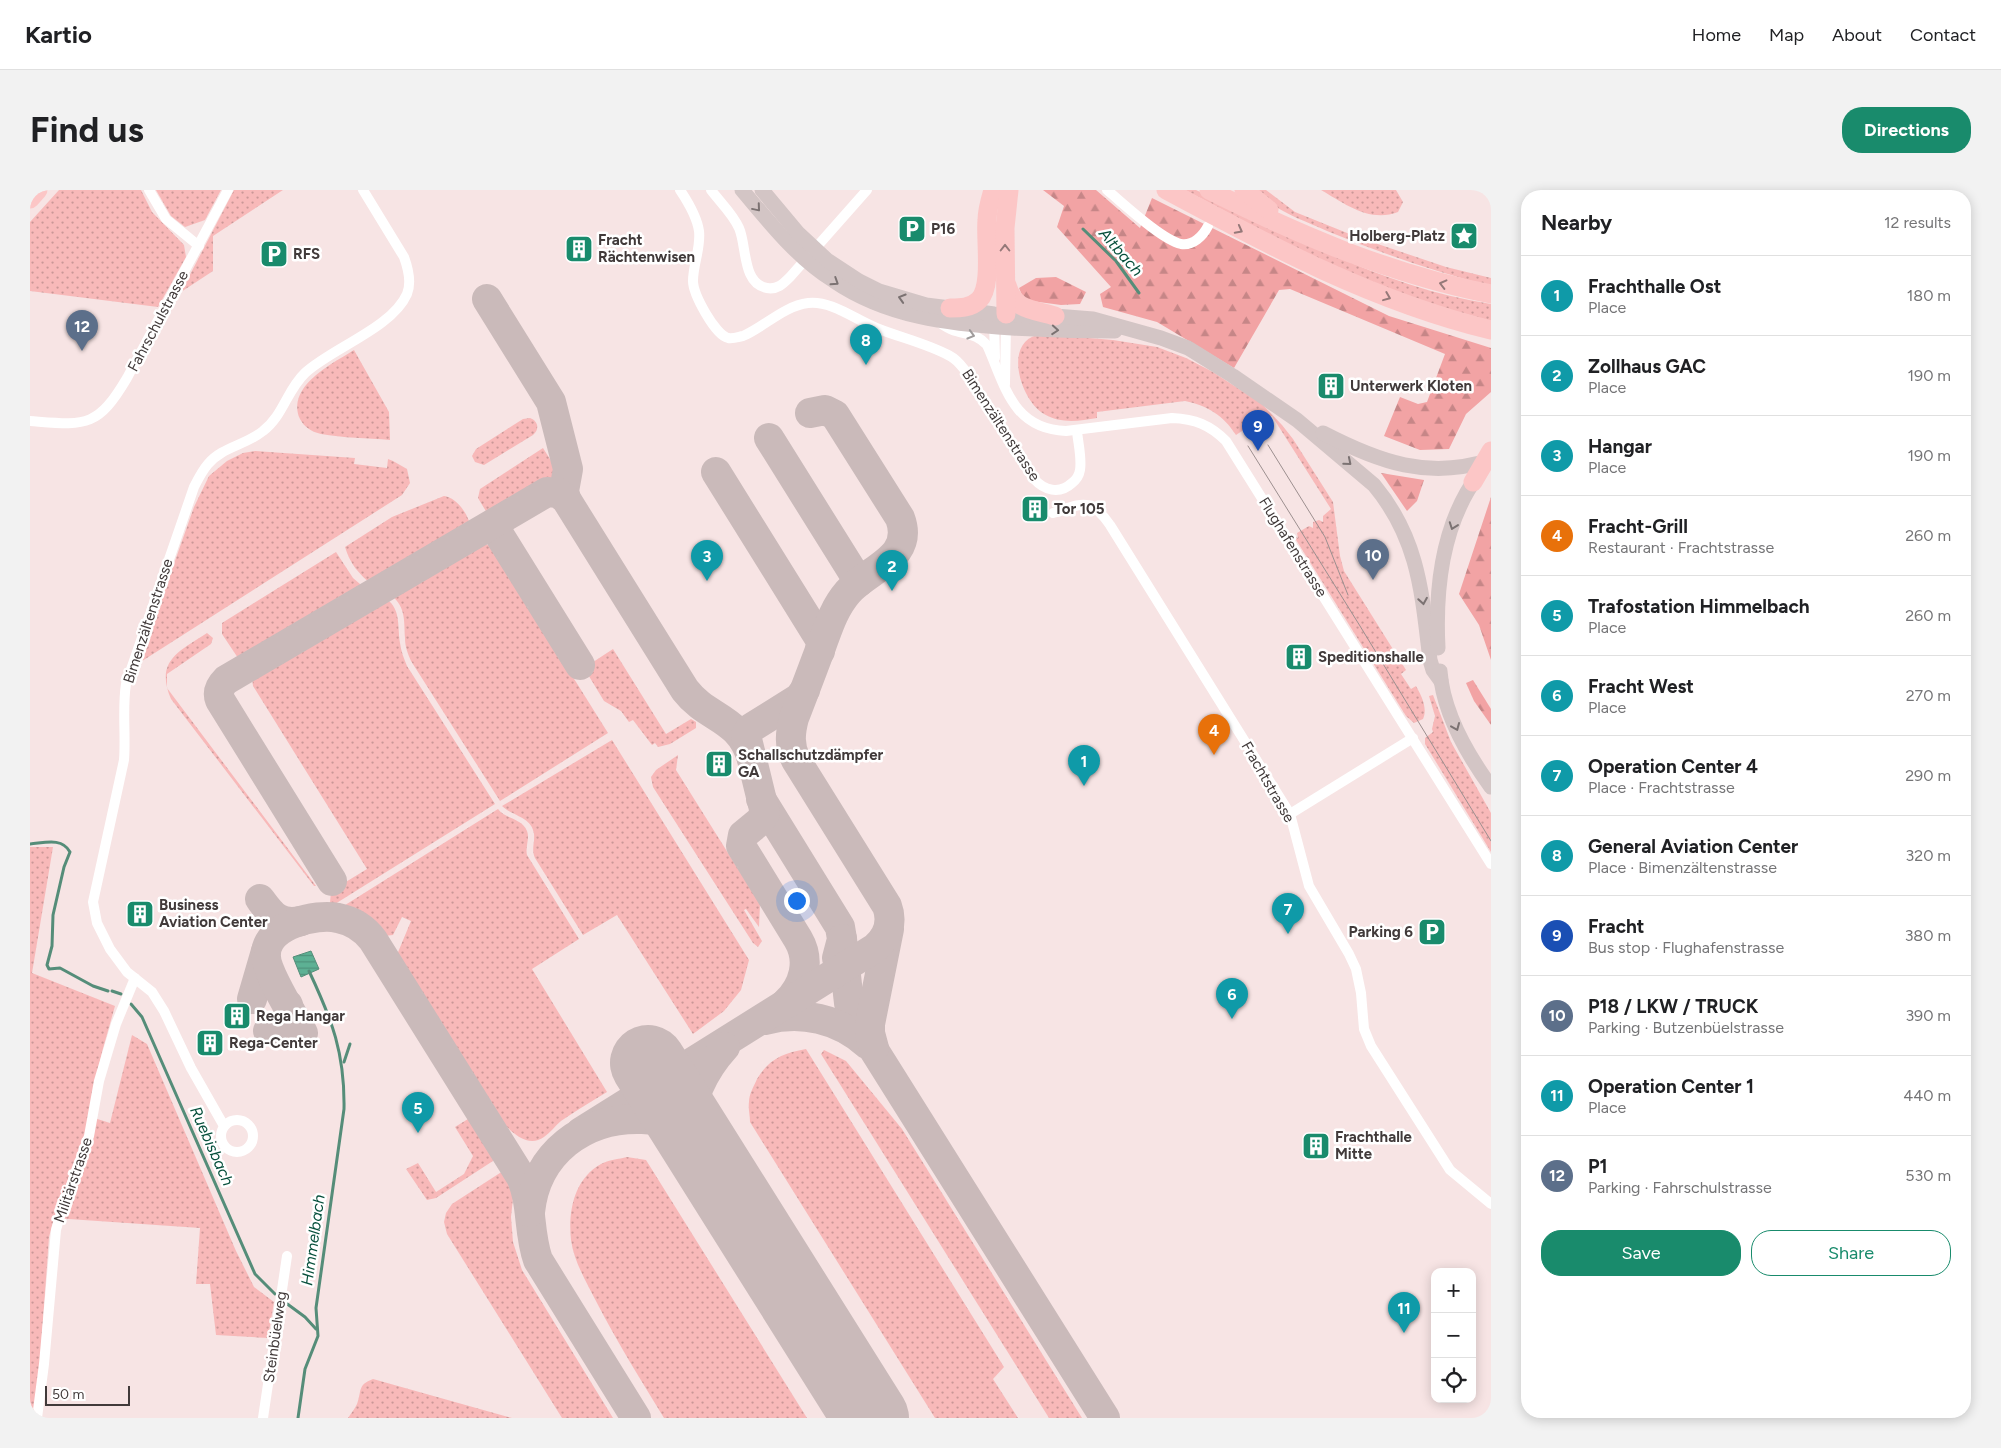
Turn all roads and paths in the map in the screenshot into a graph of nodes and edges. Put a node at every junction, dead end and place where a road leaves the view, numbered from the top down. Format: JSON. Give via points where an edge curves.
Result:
{"nodes":[{"id":1,"x":38,"y":190,"type":"edge"},
{"id":2,"x":149,"y":190,"type":"edge"},
{"id":3,"x":228,"y":190,"type":"edge"},
{"id":4,"x":362,"y":190,"type":"edge"},
{"id":5,"x":680,"y":190,"type":"edge"},
{"id":6,"x":711,"y":190,"type":"edge"},
{"id":7,"x":742,"y":190,"type":"edge"},
{"id":8,"x":762,"y":190,"type":"edge"},
{"id":9,"x":867,"y":190,"type":"edge"},
{"id":10,"x":993,"y":190,"type":"edge"},
{"id":11,"x":1009,"y":190,"type":"edge"},
{"id":12,"x":1107,"y":190,"type":"edge"},
{"id":13,"x":1166,"y":190,"type":"edge"},
{"id":14,"x":1209,"y":190,"type":"edge"},
{"id":15,"x":1244,"y":190,"type":"edge"},
{"id":16,"x":30,"y":199,"type":"edge"},
{"id":17,"x":1208,"y":226,"type":"dead end"},
{"id":18,"x":1300,"y":233,"type":"junction"},
{"id":19,"x":199,"y":246,"type":"junction"},
{"id":20,"x":987,"y":262,"type":"junction"},
{"id":21,"x":1005,"y":276,"type":"junction"},
{"id":22,"x":1491,"y":294,"type":"edge"},
{"id":23,"x":950,"y":308,"type":"junction"},
{"id":24,"x":1055,"y":316,"type":"junction"},
{"id":25,"x":935,"y":320,"type":"junction"},
{"id":26,"x":1000,"y":321,"type":"junction"},
{"id":27,"x":1129,"y":330,"type":"junction"},
{"id":28,"x":1491,"y":330,"type":"edge"},
{"id":29,"x":995,"y":363,"type":"junction"},
{"id":30,"x":1005,"y":387,"type":"junction"},
{"id":31,"x":1297,"y":420,"type":"junction"},
{"id":32,"x":30,"y":421,"type":"edge"},
{"id":33,"x":1077,"y":431,"type":"junction"},
{"id":34,"x":1491,"y":452,"type":"edge"},
{"id":35,"x":1491,"y":460,"type":"edge"},
{"id":36,"x":1473,"y":482,"type":"junction"},
{"id":37,"x":1053,"y":513,"type":"dead end"},
{"id":38,"x":1441,"y":681,"type":"junction"},
{"id":39,"x":1413,"y":738,"type":"junction"},
{"id":40,"x":1491,"y":787,"type":"edge"},
{"id":41,"x":1290,"y":814,"type":"junction"},
{"id":42,"x":1491,"y":864,"type":"edge"},
{"id":43,"x":135,"y":978,"type":"junction"},
{"id":44,"x":224,"y":1126,"type":"dead end"},
{"id":45,"x":1491,"y":1204,"type":"edge"},
{"id":46,"x":287,"y":1256,"type":"dead end"},
{"id":47,"x":37,"y":1418,"type":"edge"},
{"id":48,"x":263,"y":1418,"type":"edge"}],
"edges":[{"from":1,"to":16,"type":"highway"},
{"from":2,"to":19,"type":"street","via":[[166,219]]},
{"from":3,"to":19,"type":"street","name":"Fahrschulstrasse"},
{"from":4,"to":43,"type":"street","name":"Bimenzältenstrasse","via":[[404,257],[410,284],[407,294],[400,306],[387,317],[305,373],[266,429],[219,455],[203,471],[194,487],[131,668],[125,695],[124,760],[93,902],[97,923],[110,949]]},
{"from":5,"to":33,"type":"street","name":"Bimenzältenstrasse","via":[[699,232],[693,283],[696,297],[726,338],[743,336],[791,309],[815,303],[943,353],[964,368],[1034,479],[1051,490],[1064,489],[1078,476]]},
{"from":6,"to":9,"type":"street","via":[[739,228],[754,280],[770,289],[783,285]]},
{"from":7,"to":25,"type":"main road","name":"Flughafenstrasse","one_way":true,"via":[[792,247],[833,281],[875,303]]},
{"from":23,"to":8,"type":"main road","one_way":true,"via":[[926,305],[879,290],[841,270],[798,233]]},
{"from":10,"to":20,"type":"highway","via":[[986,221]]},
{"from":21,"to":11,"type":"highway","one_way":true,"via":[[1005,216]]},
{"from":12,"to":17,"type":"street","via":[[1176,242],[1193,242],[1203,235]]},
{"from":13,"to":28,"type":"highway","one_way":true,"via":[[1272,247],[1347,282],[1433,314]]},
{"from":14,"to":18,"type":"highway"},
{"from":15,"to":18,"type":"highway"},
{"from":22,"to":18,"type":"highway","one_way":true,"via":[[1416,277]]},
{"from":19,"to":32,"type":"street","name":"Fahrschulstrasse","via":[[115,400],[94,419],[84,423]]},
{"from":20,"to":23,"type":"highway","via":[[985,289],[979,300],[967,307]]},
{"from":20,"to":26,"type":"highway"},
{"from":21,"to":24,"type":"highway","via":[[1009,293],[1017,305]]},
{"from":21,"to":26,"type":"highway"},
{"from":23,"to":26,"type":"main road"},
{"from":24,"to":26,"type":"main road"},
{"from":24,"to":27,"type":"main road","via":[[1093,319]]},
{"from":25,"to":26,"type":"main road","name":"Flughafenstrasse"},
{"from":25,"to":29,"type":"street","name":"Flughafenstrasse","one_way":true,"via":[[955,331],[978,337]]},
{"from":26,"to":27,"type":"main road","one_way":true,"via":[[1072,332]]},
{"from":26,"to":29,"type":"street","name":"Flughafenstrasse"},
{"from":26,"to":30,"type":"street"},
{"from":27,"to":31,"type":"main road","via":[[1188,348]]},
{"from":29,"to":30,"type":"street","name":"Flughafenstrasse"},
{"from":30,"to":33,"type":"street","name":"Flughafenstrasse","via":[[1015,407],[1029,420],[1057,431]]},
{"from":31,"to":35,"type":"main road","via":[[1357,451],[1406,466],[1442,469]]},
{"from":31,"to":38,"type":"main road","one_way":true,"via":[[1374,485],[1403,528],[1419,579],[1430,660]]},
{"from":33,"to":39,"type":"street","name":"Flughafenstrasse","via":[[1172,418],[1188,418],[1215,430],[1226,441]]},
{"from":34,"to":36,"type":"highway"},
{"from":35,"to":36,"type":"main road"},
{"from":36,"to":38,"type":"main road","one_way":true,"via":[[1450,535],[1440,578],[1437,624]]},
{"from":37,"to":41,"type":"street","name":"Frachtstrasse","via":[[1086,504],[1096,508],[1105,518]]},
{"from":38,"to":40,"type":"main road","one_way":true,"via":[[1457,729]]},
{"from":39,"to":41,"type":"street"},
{"from":39,"to":42,"type":"street","name":"Flughafenstrasse"},
{"from":41,"to":45,"type":"street","name":"Frachtstrasse","via":[[1308,886],[1356,969],[1364,1029],[1371,1046],[1450,1170]]},
{"from":43,"to":44,"type":"street","name":"Bimenzältenstrasse","via":[[152,992],[164,1011],[190,1068]]},
{"from":43,"to":47,"type":"street","name":"Militärstrasse","via":[[116,1024],[88,1136],[56,1230]]},
{"from":46,"to":48,"type":"street","name":"Steinbüelweg"}]}
